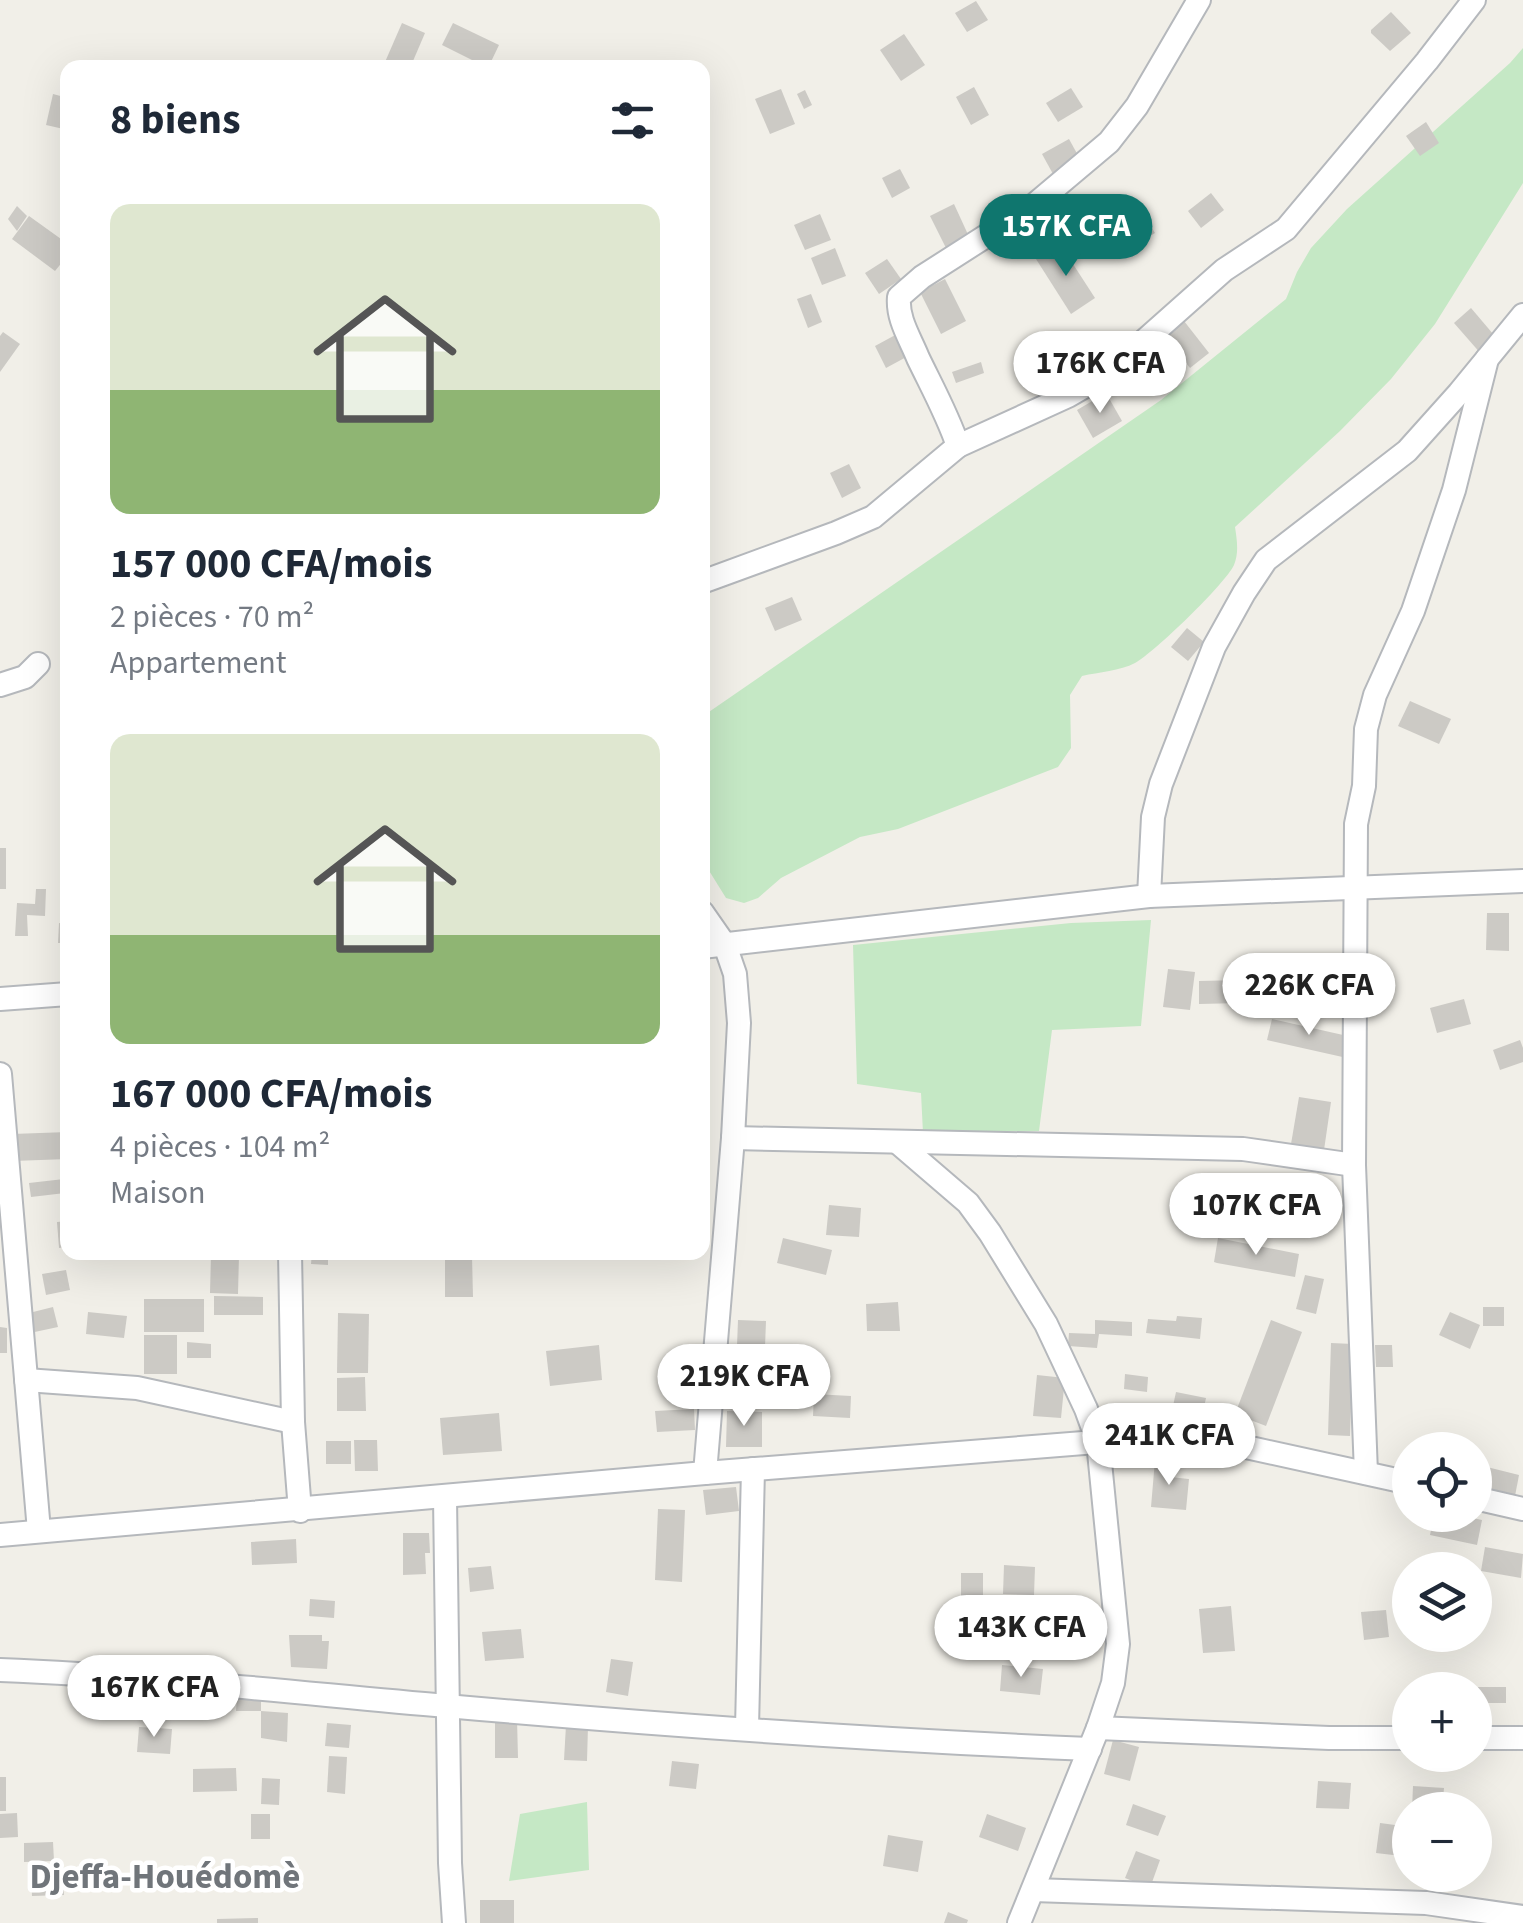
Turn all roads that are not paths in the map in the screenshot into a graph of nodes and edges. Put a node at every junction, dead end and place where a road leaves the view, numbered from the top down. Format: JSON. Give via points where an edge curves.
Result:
{"nodes":[{"id":1,"x":1199,"y":0,"type":"edge"},
{"id":2,"x":1474,"y":0,"type":"edge"},
{"id":3,"x":1523,"y":315,"type":"edge"},
{"id":4,"x":1487,"y":359,"type":"junction"},
{"id":5,"x":958,"y":446,"type":"junction"},
{"id":6,"x":710,"y":579,"type":"edge"},
{"id":7,"x":38,"y":664,"type":"dead end"},
{"id":8,"x":0,"y":685,"type":"edge"},
{"id":9,"x":1523,"y":881,"type":"edge"},
{"id":10,"x":1357,"y":887,"type":"junction"},
{"id":11,"x":1149,"y":896,"type":"junction"},
{"id":12,"x":714,"y":946,"type":"edge"},
{"id":13,"x":60,"y":995,"type":"edge"},
{"id":14,"x":0,"y":999,"type":"edge"},
{"id":15,"x":0,"y":1074,"type":"edge"},
{"id":16,"x":732,"y":1138,"type":"junction"},
{"id":17,"x":898,"y":1142,"type":"junction"},
{"id":18,"x":1354,"y":1165,"type":"junction"},
{"id":19,"x":290,"y":1260,"type":"edge"},
{"id":20,"x":26,"y":1380,"type":"junction"},
{"id":21,"x":294,"y":1422,"type":"junction"},
{"id":22,"x":1098,"y":1442,"type":"junction"},
{"id":23,"x":752,"y":1470,"type":"junction"},
{"id":24,"x":705,"y":1474,"type":"junction"},
{"id":25,"x":1366,"y":1474,"type":"junction"},
{"id":26,"x":1392,"y":1479,"type":"edge"},
{"id":27,"x":445,"y":1497,"type":"junction"},
{"id":28,"x":1492,"y":1502,"type":"edge"},
{"id":29,"x":1523,"y":1509,"type":"edge"},
{"id":30,"x":300,"y":1510,"type":"junction"},
{"id":31,"x":39,"y":1531,"type":"junction"},
{"id":32,"x":0,"y":1535,"type":"edge"},
{"id":33,"x":0,"y":1670,"type":"edge"},
{"id":34,"x":448,"y":1706,"type":"junction"},
{"id":35,"x":747,"y":1728,"type":"junction"},
{"id":36,"x":1094,"y":1738,"type":"junction"},
{"id":37,"x":1392,"y":1738,"type":"edge"},
{"id":38,"x":1492,"y":1738,"type":"edge"},
{"id":39,"x":1523,"y":1738,"type":"edge"},
{"id":40,"x":1032,"y":1890,"type":"junction"},
{"id":41,"x":1523,"y":1917,"type":"edge"},
{"id":42,"x":454,"y":1923,"type":"edge"},
{"id":43,"x":1019,"y":1923,"type":"edge"}],
"edges":[{"from":1,"to":5,"type":"street","via":[[1109,142],[1034,206],[899,297],[900,318]]},
{"from":2,"to":5,"type":"street","via":[[1286,229],[1224,270],[1108,373]]},
{"from":3,"to":4,"type":"street"},
{"from":4,"to":10,"type":"street","via":[[1454,490],[1366,729]]},
{"from":4,"to":11,"type":"street","via":[[1407,451],[1266,560],[1244,592],[1214,647],[1161,784]]},
{"from":5,"to":6,"type":"street","via":[[873,518]]},
{"from":7,"to":8,"type":"street","via":[[25,677]]},
{"from":9,"to":10,"type":"street"},
{"from":10,"to":11,"type":"street"},
{"from":10,"to":18,"type":"street"},
{"from":11,"to":12,"type":"street"},
{"from":12,"to":16,"type":"street","via":[[735,974]]},
{"from":13,"to":14,"type":"street"},
{"from":15,"to":20,"type":"street"},
{"from":16,"to":17,"type":"street"},
{"from":16,"to":24,"type":"street"},
{"from":17,"to":18,"type":"street","via":[[1243,1149]]},
{"from":17,"to":22,"type":"street","via":[[968,1203],[990,1232],[1046,1324]]},
{"from":18,"to":25,"type":"street"},
{"from":19,"to":21,"type":"street"},
{"from":20,"to":21,"type":"street","via":[[137,1388]]},
{"from":20,"to":31,"type":"street"},
{"from":21,"to":30,"type":"street"},
{"from":22,"to":23,"type":"street"},
{"from":22,"to":25,"type":"street","via":[[1237,1445]]},
{"from":22,"to":36,"type":"street","via":[[1118,1644]]},
{"from":23,"to":24,"type":"street"},
{"from":23,"to":35,"type":"street"},
{"from":24,"to":27,"type":"street"},
{"from":25,"to":26,"type":"street"},
{"from":27,"to":30,"type":"street"},
{"from":27,"to":34,"type":"street"},
{"from":28,"to":29,"type":"street"},
{"from":30,"to":31,"type":"street"},
{"from":31,"to":32,"type":"street"},
{"from":33,"to":34,"type":"street"},
{"from":34,"to":35,"type":"street"},
{"from":34,"to":42,"type":"street"},
{"from":35,"to":36,"type":"street","via":[[897,1740]]},
{"from":36,"to":37,"type":"street"},
{"from":36,"to":40,"type":"street"},
{"from":38,"to":39,"type":"street"},
{"from":40,"to":41,"type":"street","via":[[1426,1903]]},
{"from":40,"to":43,"type":"street"}]}
